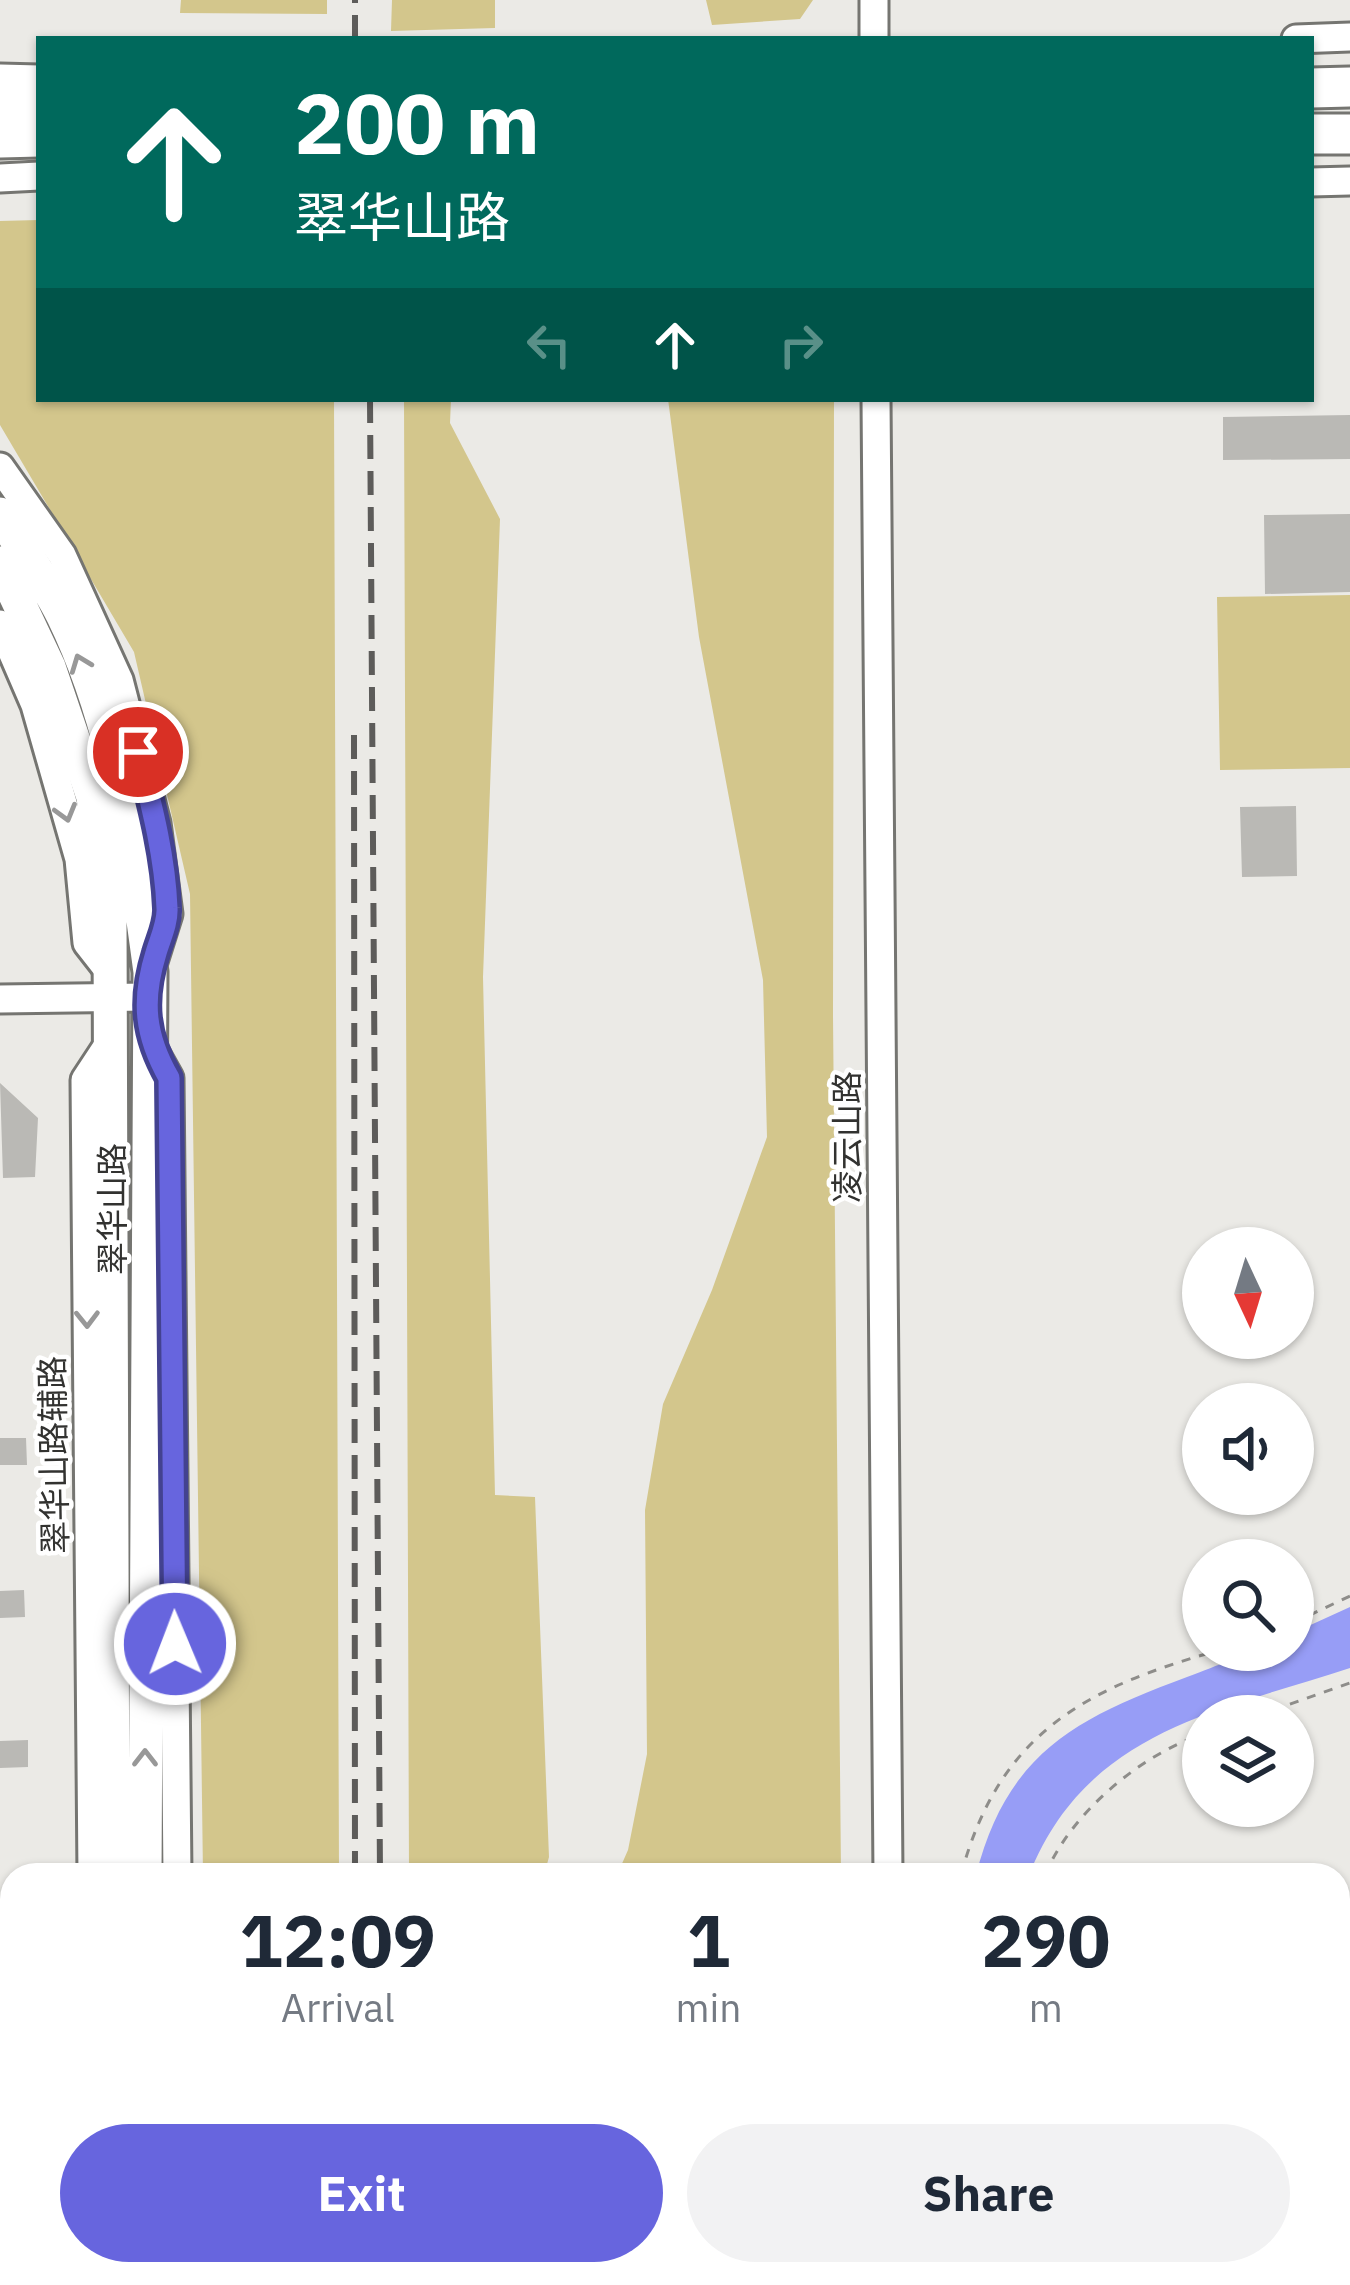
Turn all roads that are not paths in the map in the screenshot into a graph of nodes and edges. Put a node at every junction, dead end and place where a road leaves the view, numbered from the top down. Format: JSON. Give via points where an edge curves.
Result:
{"nodes":[{"id":1,"x":874,"y":0,"type":"edge"},
{"id":2,"x":874,"y":36,"type":"edge"},
{"id":3,"x":1350,"y":37,"type":"edge"},
{"id":4,"x":1314,"y":38,"type":"edge"},
{"id":5,"x":0,"y":78,"type":"edge"},
{"id":6,"x":36,"y":79,"type":"edge"},
{"id":7,"x":1350,"y":87,"type":"edge"},
{"id":8,"x":1314,"y":88,"type":"edge"},
{"id":9,"x":0,"y":104,"type":"edge"},
{"id":10,"x":36,"y":105,"type":"edge"},
{"id":11,"x":1314,"y":134,"type":"edge"},
{"id":12,"x":1350,"y":134,"type":"edge"},
{"id":13,"x":36,"y":137,"type":"edge"},
{"id":14,"x":0,"y":138,"type":"edge"},
{"id":15,"x":36,"y":176,"type":"edge"},
{"id":16,"x":0,"y":178,"type":"edge"},
{"id":17,"x":1314,"y":182,"type":"edge"},
{"id":18,"x":1350,"y":182,"type":"edge"},
{"id":19,"x":876,"y":402,"type":"edge"},
{"id":20,"x":0,"y":467,"type":"edge"},
{"id":21,"x":0,"y":514,"type":"edge"},
{"id":22,"x":0,"y":562,"type":"edge"},
{"id":23,"x":0,"y":624,"type":"edge"},
{"id":24,"x":149,"y":985,"type":"junction"},
{"id":25,"x":111,"y":987,"type":"junction"},
{"id":26,"x":0,"y":999,"type":"edge"},
{"id":27,"x":148,"y":1041,"type":"junction"},
{"id":28,"x":110,"y":1042,"type":"junction"},
{"id":29,"x":92,"y":1863,"type":"edge"},
{"id":30,"x":113,"y":1863,"type":"edge"},
{"id":31,"x":145,"y":1863,"type":"edge"},
{"id":32,"x":177,"y":1863,"type":"edge"},
{"id":33,"x":888,"y":1863,"type":"edge"}],
"edges":[{"from":1,"to":2,"type":"street"},
{"from":3,"to":4,"type":"street"},
{"from":5,"to":6,"type":"street"},
{"from":7,"to":8,"type":"highway"},
{"from":9,"to":10,"type":"highway"},
{"from":11,"to":12,"type":"highway"},
{"from":13,"to":14,"type":"highway"},
{"from":15,"to":16,"type":"street"},
{"from":17,"to":18,"type":"street"},
{"from":19,"to":33,"type":"street","name":"凌云山路"},
{"from":20,"to":24,"type":"street","via":[[62,555],[119,680],[157,823],[168,914]]},
{"from":24,"to":21,"type":"main road","name":"翠华山路","one_way":true,"via":[[133,839],[103,722],[63,616]]},
{"from":22,"to":25,"type":"main road","name":"翠华山路","via":[[50,667],[93,797]]},
{"from":23,"to":25,"type":"street","one_way":true,"via":[[35,705],[79,859],[87,944]]},
{"from":24,"to":25,"type":"street"},
{"from":24,"to":27,"type":"main road","name":"翠华山路"},
{"from":25,"to":26,"type":"street"},
{"from":25,"to":28,"type":"main road","name":"翠华山路"},
{"from":31,"to":27,"type":"main road","name":"翠华山路","one_way":true},
{"from":27,"to":32,"type":"street","via":[[169,1078]]},
{"from":28,"to":29,"type":"street","name":"翠华山路辅路","one_way":true,"via":[[85,1080]]},
{"from":28,"to":30,"type":"main road","name":"翠华山路"}]}
